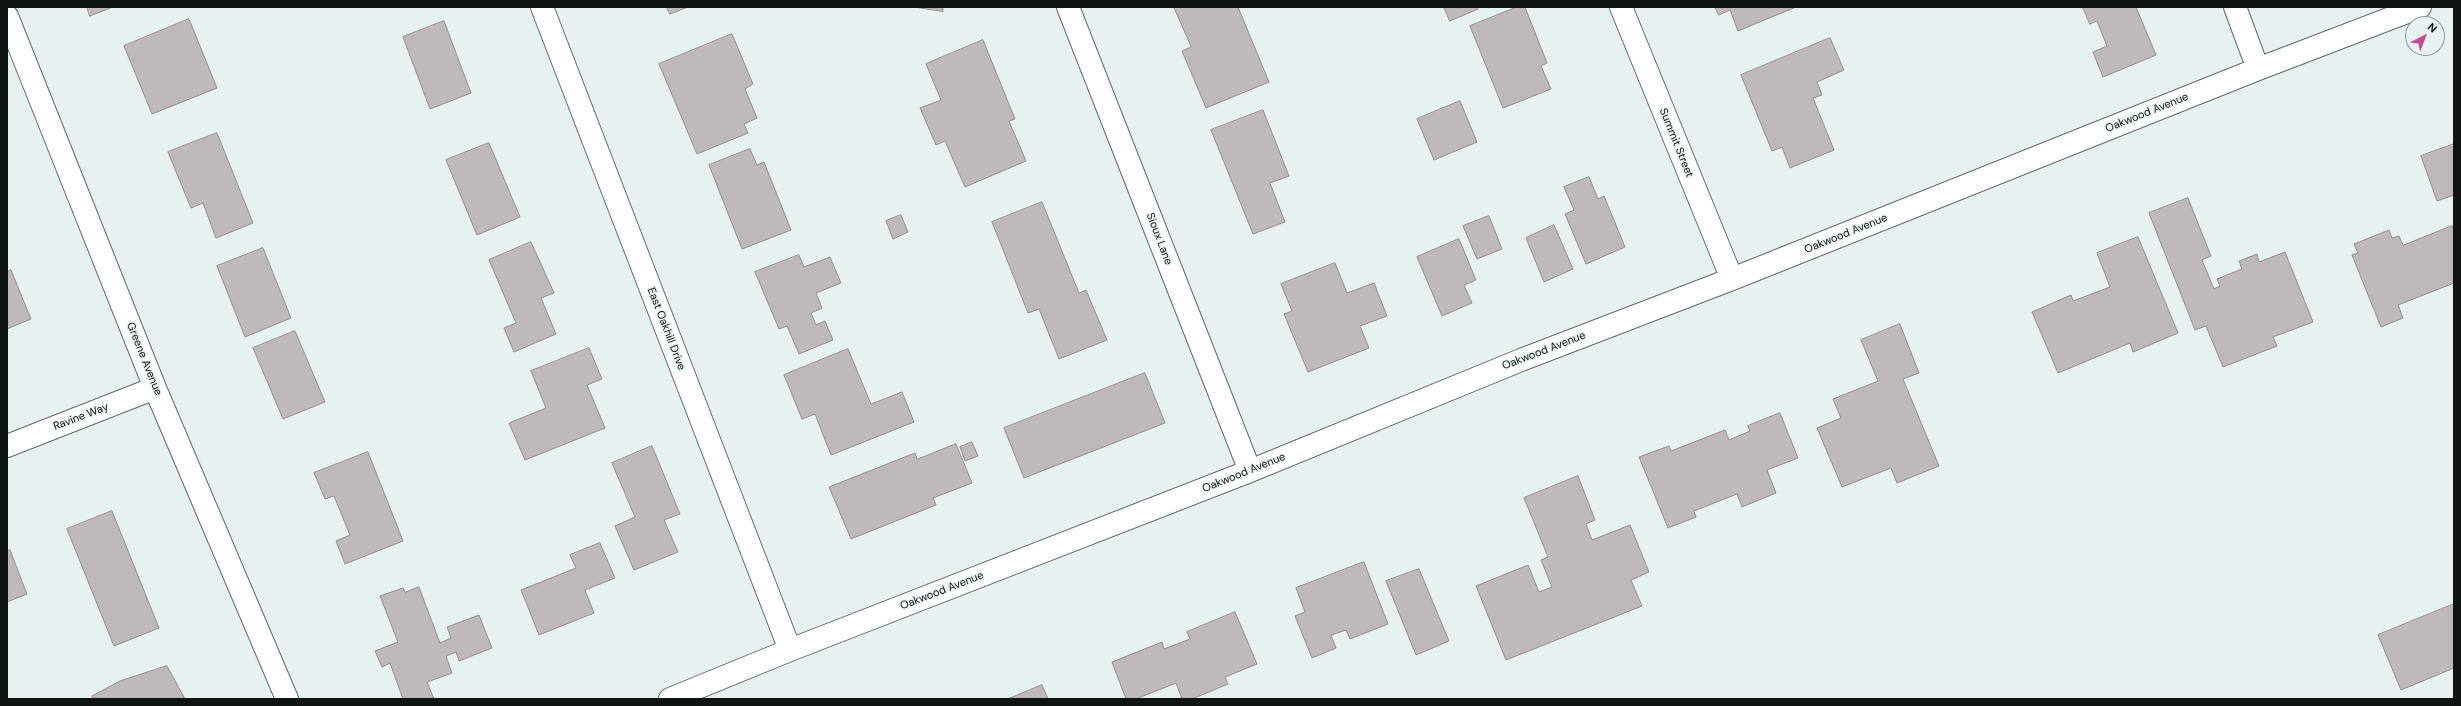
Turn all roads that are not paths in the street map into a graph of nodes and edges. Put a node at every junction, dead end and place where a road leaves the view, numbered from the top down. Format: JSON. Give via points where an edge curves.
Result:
{"nodes":[{"id":1,"x":542,"y":7,"type":"edge"},
{"id":2,"x":1068,"y":7,"type":"edge"},
{"id":3,"x":1621,"y":7,"type":"edge"},
{"id":4,"x":2235,"y":7,"type":"edge"},
{"id":5,"x":2420,"y":7,"type":"edge"},
{"id":6,"x":7,"y":16,"type":"edge"},
{"id":7,"x":2258,"y":68,"type":"junction"},
{"id":8,"x":1732,"y":279,"type":"junction"},
{"id":9,"x":155,"y":388,"type":"junction"},
{"id":10,"x":7,"y":446,"type":"edge"},
{"id":11,"x":1250,"y":471,"type":"junction"},
{"id":12,"x":790,"y":650,"type":"junction"},
{"id":13,"x":287,"y":699,"type":"edge"},
{"id":14,"x":670,"y":699,"type":"edge"}],
"edges":[{"from":1,"to":12,"type":"street","name":"East Oakhill Drive"},
{"from":2,"to":11,"type":"street","name":"Sioux Lane"},
{"from":3,"to":8,"type":"street","name":"Summit Street"},
{"from":4,"to":7,"type":"street"},
{"from":5,"to":7,"type":"street","name":"Oakwood Avenue"},
{"from":6,"to":9,"type":"street","name":"Greene Avenue"},
{"from":7,"to":8,"type":"street","name":"Oakwood Avenue"},
{"from":8,"to":11,"type":"street","name":"Oakwood Avenue","via":[[1521,360]]},
{"from":9,"to":10,"type":"street","name":"Ravine Way"},
{"from":9,"to":13,"type":"street","name":"Greene Avenue"},
{"from":11,"to":12,"type":"street","name":"Oakwood Avenue"},
{"from":12,"to":14,"type":"street","name":"Oakwood Avenue"}]}
